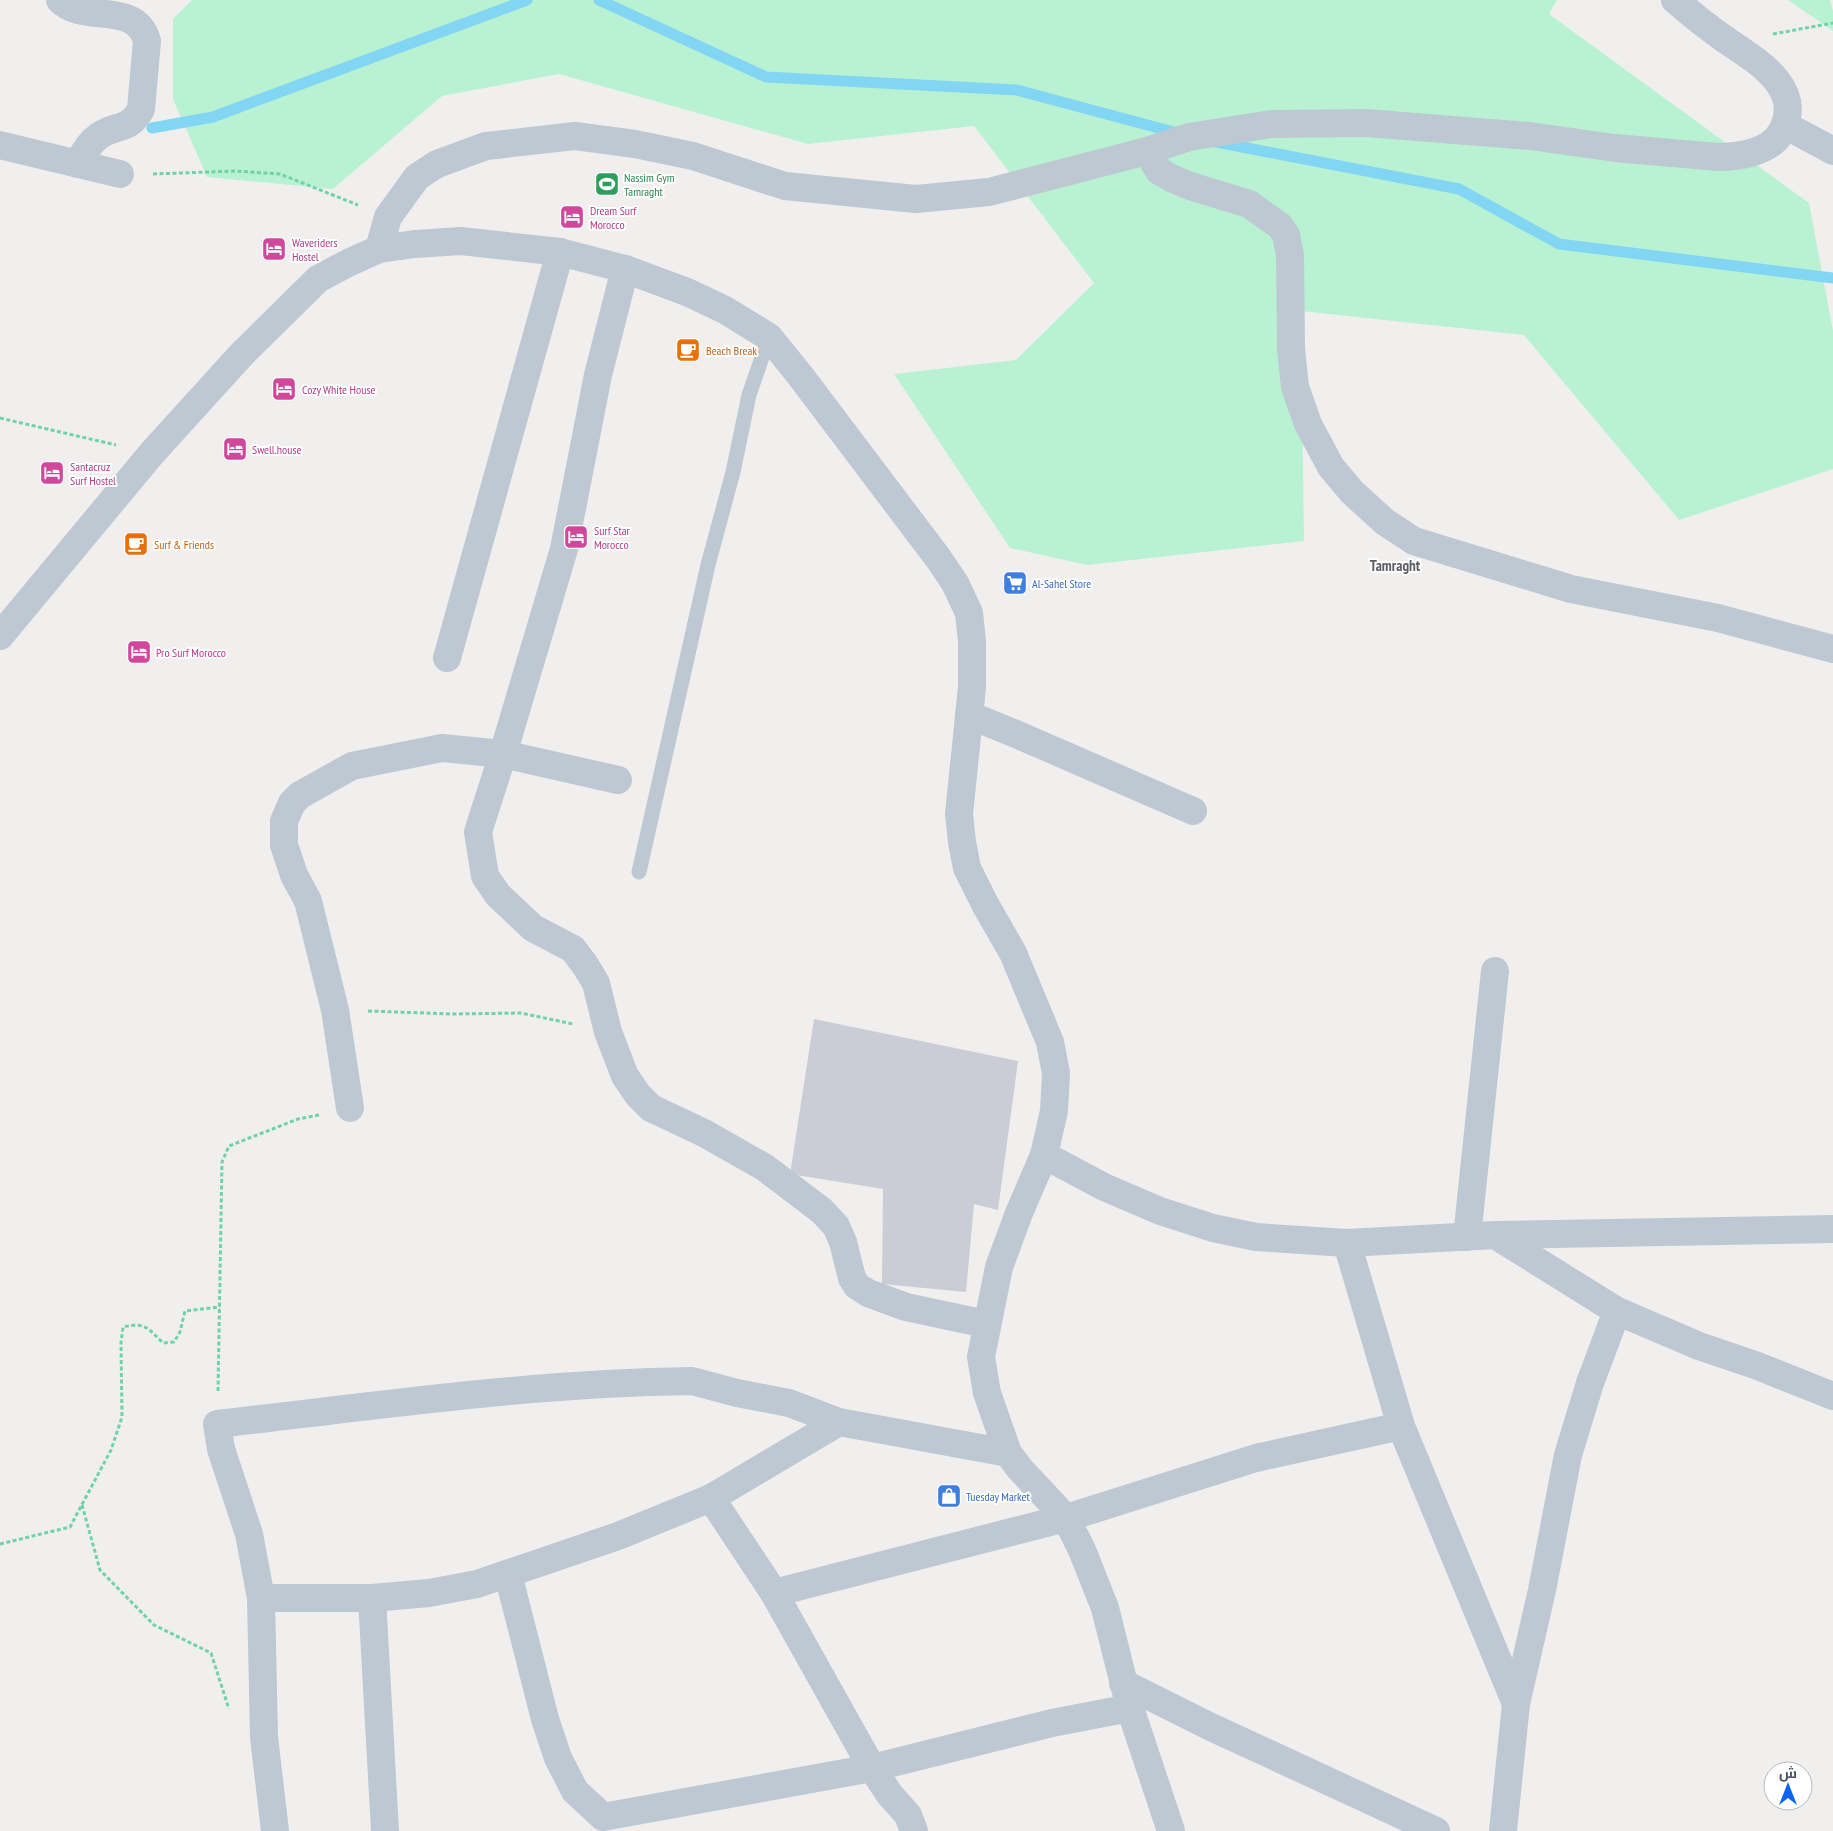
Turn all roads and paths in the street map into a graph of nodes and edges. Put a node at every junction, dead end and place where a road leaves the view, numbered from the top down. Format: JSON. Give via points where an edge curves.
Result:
{"nodes":[{"id":1,"x":60,"y":0,"type":"edge"},
{"id":2,"x":1675,"y":0,"type":"edge"},
{"id":3,"x":1833,"y":23,"type":"edge"},
{"id":4,"x":1772,"y":34,"type":"dead end"},
{"id":5,"x":1785,"y":125,"type":"junction"},
{"id":6,"x":0,"y":145,"type":"edge"},
{"id":7,"x":1146,"y":151,"type":"junction"},
{"id":8,"x":1833,"y":151,"type":"edge"},
{"id":9,"x":78,"y":164,"type":"junction"},
{"id":10,"x":120,"y":174,"type":"joint"},
{"id":11,"x":388,"y":217,"type":"junction"},
{"id":12,"x":379,"y":249,"type":"junction"},
{"id":13,"x":560,"y":252,"type":"junction"},
{"id":14,"x":624,"y":269,"type":"junction"},
{"id":15,"x":769,"y":337,"type":"junction"},
{"id":16,"x":0,"y":418,"type":"edge"},
{"id":17,"x":152,"y":453,"type":"junction"},
{"id":18,"x":0,"y":636,"type":"edge"},
{"id":19,"x":1833,"y":649,"type":"edge"},
{"id":20,"x":447,"y":658,"type":"dead end"},
{"id":21,"x":969,"y":715,"type":"junction"},
{"id":22,"x":503,"y":754,"type":"junction"},
{"id":23,"x":618,"y":780,"type":"dead end"},
{"id":24,"x":1193,"y":811,"type":"dead end"},
{"id":25,"x":638,"y":872,"type":"dead end"},
{"id":26,"x":1495,"y":971,"type":"dead end"},
{"id":27,"x":335,"y":1010,"type":"junction"},
{"id":28,"x":608,"y":1032,"type":"junction"},
{"id":29,"x":350,"y":1108,"type":"joint"},
{"id":30,"x":1044,"y":1155,"type":"junction"},
{"id":31,"x":1833,"y":1229,"type":"edge"},
{"id":32,"x":1495,"y":1235,"type":"junction"},
{"id":33,"x":1468,"y":1236,"type":"junction"},
{"id":34,"x":1347,"y":1243,"type":"junction"},
{"id":35,"x":220,"y":1307,"type":"junction"},
{"id":36,"x":1617,"y":1311,"type":"junction"},
{"id":37,"x":986,"y":1324,"type":"junction"},
{"id":38,"x":1833,"y":1396,"type":"edge"},
{"id":39,"x":839,"y":1422,"type":"junction"},
{"id":40,"x":217,"y":1424,"type":"junction"},
{"id":41,"x":1401,"y":1426,"type":"junction"},
{"id":42,"x":1008,"y":1453,"type":"junction"},
{"id":43,"x":711,"y":1498,"type":"junction"},
{"id":44,"x":82,"y":1505,"type":"junction"},
{"id":45,"x":1066,"y":1518,"type":"junction"},
{"id":46,"x":0,"y":1544,"type":"edge"},
{"id":47,"x":508,"y":1574,"type":"junction"},
{"id":48,"x":774,"y":1593,"type":"junction"},
{"id":49,"x":261,"y":1598,"type":"junction"},
{"id":50,"x":372,"y":1598,"type":"junction"},
{"id":51,"x":1127,"y":1695,"type":"junction"},
{"id":52,"x":1516,"y":1704,"type":"junction"},
{"id":53,"x":264,"y":1737,"type":"junction"},
{"id":54,"x":872,"y":1768,"type":"junction"},
{"id":55,"x":275,"y":1831,"type":"edge"},
{"id":56,"x":385,"y":1831,"type":"edge"},
{"id":57,"x":914,"y":1831,"type":"edge"},
{"id":58,"x":1172,"y":1831,"type":"edge"},
{"id":59,"x":1436,"y":1831,"type":"edge"},
{"id":60,"x":1503,"y":1831,"type":"edge"}],
"edges":[{"from":1,"to":9,"type":"street","via":[[71,8],[132,20],[144,33],[146,41],[141,109],[137,117],[130,124],[100,135],[90,143]]},
{"from":2,"to":5,"type":"street","via":[[1773,74],[1787,101]]},
{"from":3,"to":4,"type":"path"},
{"from":5,"to":7,"type":"street","via":[[1769,145],[1733,157],[1366,123],[1271,124],[1188,137]]},
{"from":5,"to":8,"type":"street"},
{"from":6,"to":9,"type":"street"},
{"from":7,"to":11,"type":"street","via":[[990,192],[916,199],[785,186],[693,156],[575,136],[486,146],[437,164],[417,177]]},
{"from":7,"to":19,"type":"street","via":[[1159,171],[1190,186],[1249,204],[1280,226],[1286,235],[1290,254],[1291,348],[1295,388],[1308,424],[1331,466],[1352,492],[1384,522],[1414,541],[1571,589],[1718,618]]},
{"from":9,"to":10,"type":"street"},
{"from":10,"to":11,"type":"path","via":[[235,171],[280,174]]},
{"from":11,"to":12,"type":"street"},
{"from":12,"to":13,"type":"street","via":[[461,241]]},
{"from":12,"to":17,"type":"street","via":[[318,279],[241,355]]},
{"from":13,"to":14,"type":"street"},
{"from":13,"to":20,"type":"street"},
{"from":14,"to":15,"type":"street","via":[[687,292],[725,310]]},
{"from":14,"to":22,"type":"street","via":[[598,376],[564,549]]},
{"from":15,"to":21,"type":"street","via":[[955,583],[969,613],[972,687]]},
{"from":15,"to":25,"type":"lane","via":[[749,395]]},
{"from":16,"to":17,"type":"path"},
{"from":17,"to":18,"type":"street"},
{"from":21,"to":24,"type":"street"},
{"from":21,"to":30,"type":"street","via":[[959,814],[962,842],[967,868],[1013,953],[1050,1042],[1056,1073],[1054,1111]]},
{"from":22,"to":23,"type":"street"},
{"from":22,"to":27,"type":"street","via":[[442,748],[352,766],[300,795],[292,803],[284,821],[284,845],[294,875],[308,901]]},
{"from":22,"to":28,"type":"street","via":[[478,832],[484,876],[498,895],[533,928],[573,949],[596,983]]},
{"from":26,"to":33,"type":"street"},
{"from":27,"to":28,"type":"path","via":[[521,1013]]},
{"from":27,"to":29,"type":"street"},
{"from":28,"to":37,"type":"street","via":[[624,1076],[652,1108],[764,1167],[822,1211],[836,1226],[857,1286],[906,1307]]},
{"from":29,"to":35,"type":"path","via":[[298,1119],[230,1146],[222,1162]]},
{"from":30,"to":34,"type":"street","via":[[1104,1187],[1160,1211],[1213,1228],[1256,1236]]},
{"from":30,"to":37,"type":"street","via":[[1018,1213],[999,1267]]},
{"from":31,"to":32,"type":"street"},
{"from":32,"to":33,"type":"street"},
{"from":32,"to":36,"type":"street"},
{"from":33,"to":34,"type":"street"},
{"from":34,"to":41,"type":"street"},
{"from":35,"to":40,"type":"path"},
{"from":35,"to":44,"type":"path","via":[[185,1311],[174,1342],[163,1343],[149,1328],[136,1324],[123,1327],[122,1417],[111,1450]]},
{"from":36,"to":38,"type":"street","via":[[1699,1346]]},
{"from":36,"to":52,"type":"street","via":[[1568,1455]]},
{"from":37,"to":42,"type":"street","via":[[981,1357],[987,1393]]},
{"from":39,"to":40,"type":"street","via":[[789,1403],[692,1381],[491,1393]]},
{"from":39,"to":42,"type":"street"},
{"from":39,"to":43,"type":"street"},
{"from":40,"to":49,"type":"street","via":[[221,1449],[249,1534]]},
{"from":41,"to":45,"type":"street","via":[[1256,1458]]},
{"from":41,"to":52,"type":"street"},
{"from":42,"to":45,"type":"street"},
{"from":43,"to":47,"type":"street","via":[[618,1536]]},
{"from":43,"to":48,"type":"street"},
{"from":44,"to":46,"type":"path","via":[[70,1527]]},
{"from":44,"to":53,"type":"path","via":[[100,1570],[154,1624],[211,1653],[230,1713]]},
{"from":45,"to":48,"type":"street"},
{"from":45,"to":51,"type":"street","via":[[1105,1608]]},
{"from":47,"to":50,"type":"street","via":[[429,1593]]},
{"from":47,"to":54,"type":"street","via":[[558,1758],[575,1791],[603,1817]]},
{"from":48,"to":54,"type":"street"},
{"from":49,"to":50,"type":"street"},
{"from":49,"to":53,"type":"street"},
{"from":50,"to":56,"type":"street"},
{"from":51,"to":54,"type":"street","via":[[1052,1723]]},
{"from":51,"to":58,"type":"street"},
{"from":51,"to":59,"type":"street","via":[[1211,1728]]},
{"from":52,"to":60,"type":"street"},
{"from":53,"to":55,"type":"street"},
{"from":54,"to":57,"type":"street","via":[[908,1815]]}]}
